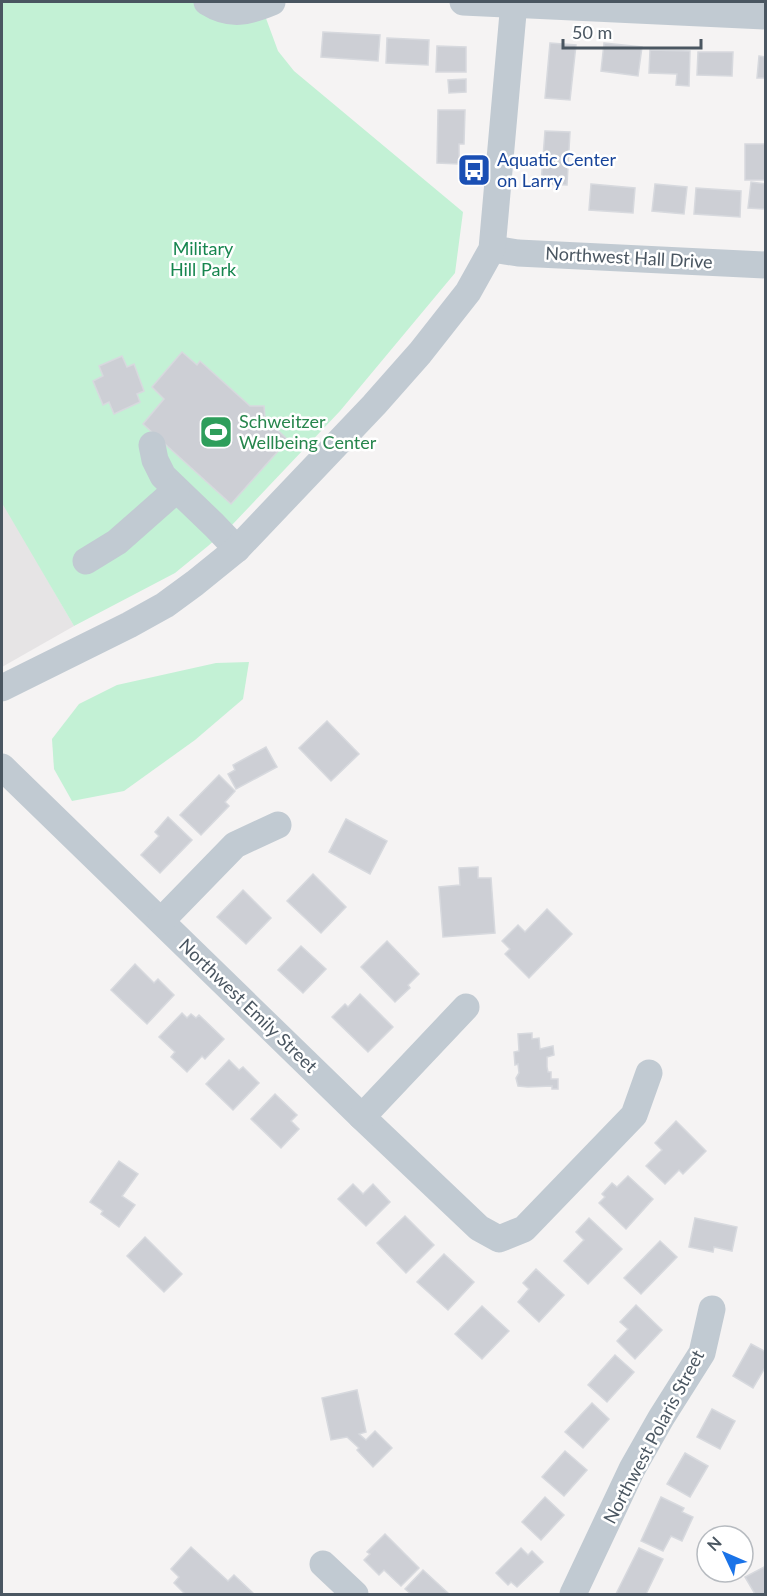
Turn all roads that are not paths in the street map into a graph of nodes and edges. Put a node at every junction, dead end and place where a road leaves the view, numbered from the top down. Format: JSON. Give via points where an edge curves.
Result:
{"nodes":[{"id":1,"x":207,"y":2,"type":"edge"},
{"id":2,"x":272,"y":2,"type":"edge"},
{"id":3,"x":464,"y":2,"type":"edge"},
{"id":4,"x":514,"y":2,"type":"edge"},
{"id":5,"x":765,"y":16,"type":"edge"},
{"id":6,"x":492,"y":249,"type":"junction"},
{"id":7,"x":765,"y":265,"type":"edge"},
{"id":8,"x":152,"y":445,"type":"dead end"},
{"id":9,"x":176,"y":490,"type":"junction"},
{"id":10,"x":237,"y":549,"type":"junction"},
{"id":11,"x":86,"y":561,"type":"dead end"},
{"id":12,"x":2,"y":688,"type":"edge"},
{"id":13,"x":2,"y":767,"type":"edge"},
{"id":14,"x":278,"y":825,"type":"dead end"},
{"id":15,"x":161,"y":921,"type":"junction"},
{"id":16,"x":466,"y":1008,"type":"dead end"},
{"id":17,"x":649,"y":1073,"type":"dead end"},
{"id":18,"x":362,"y":1117,"type":"junction"},
{"id":19,"x":712,"y":1309,"type":"dead end"},
{"id":20,"x":323,"y":1564,"type":"dead end"},
{"id":21,"x":355,"y":1594,"type":"edge"},
{"id":22,"x":573,"y":1594,"type":"edge"}],
"edges":[{"from":1,"to":2,"type":"street","via":[[235,13]]},
{"from":3,"to":4,"type":"street"},
{"from":4,"to":5,"type":"street"},
{"from":4,"to":6,"type":"street"},
{"from":6,"to":7,"type":"street","name":"Northwest Hall Drive"},
{"from":6,"to":10,"type":"street","via":[[468,292],[420,353]]},
{"from":8,"to":9,"type":"street","via":[[162,476]]},
{"from":9,"to":10,"type":"street"},
{"from":9,"to":11,"type":"street","via":[[117,542]]},
{"from":10,"to":12,"type":"street","via":[[165,605]]},
{"from":13,"to":15,"type":"street","name":"Northwest Emily Street"},
{"from":14,"to":15,"type":"street","via":[[235,845]]},
{"from":15,"to":18,"type":"street","name":"Northwest Emily Street"},
{"from":16,"to":18,"type":"street"},
{"from":17,"to":18,"type":"street","name":"Northwest Emily Street","via":[[634,1115],[524,1229],[499,1239],[479,1228]]},
{"from":19,"to":22,"type":"street","name":"Northwest Polaris Street","via":[[702,1353],[632,1469]]},
{"from":20,"to":21,"type":"street"}]}
